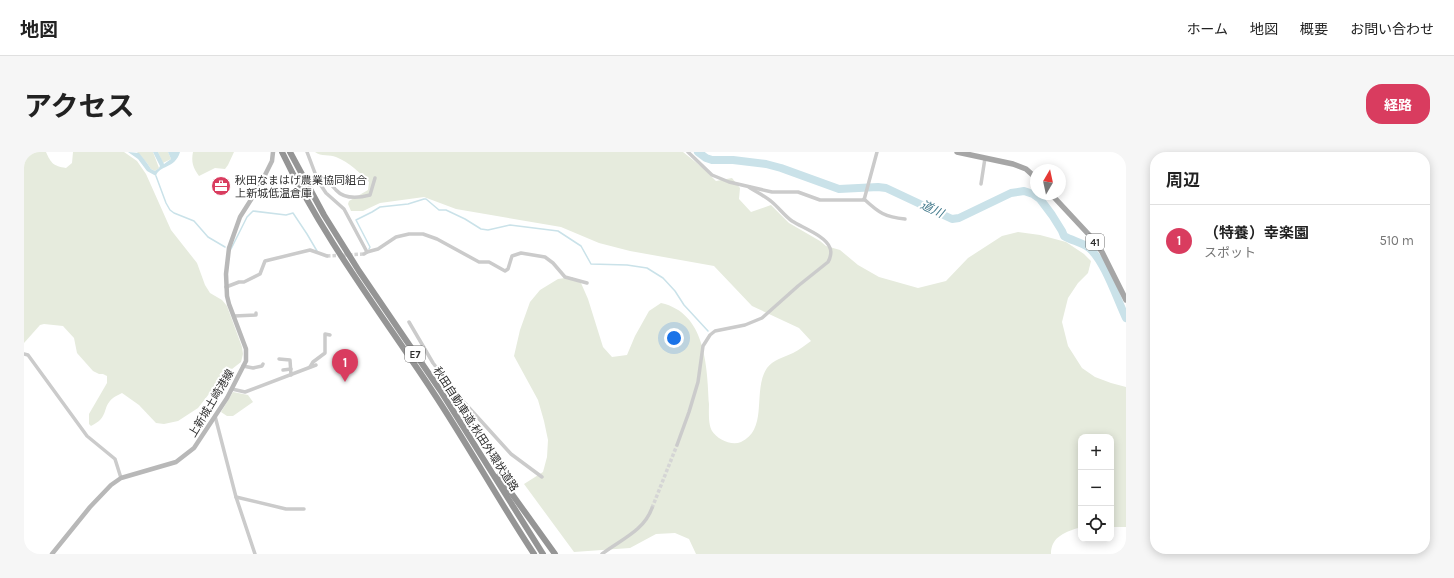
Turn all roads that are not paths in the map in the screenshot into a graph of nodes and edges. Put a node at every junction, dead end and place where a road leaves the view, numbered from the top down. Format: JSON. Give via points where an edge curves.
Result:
{"nodes":[{"id":1,"x":269,"y":152,"type":"edge"},
{"id":2,"x":273,"y":152,"type":"edge"},
{"id":3,"x":282,"y":152,"type":"edge"},
{"id":4,"x":290,"y":152,"type":"edge"},
{"id":5,"x":307,"y":152,"type":"edge"},
{"id":6,"x":688,"y":152,"type":"edge"},
{"id":7,"x":877,"y":152,"type":"edge"},
{"id":8,"x":957,"y":152,"type":"edge"},
{"id":9,"x":985,"y":158,"type":"junction"},
{"id":10,"x":272,"y":161,"type":"junction"},
{"id":11,"x":1030,"y":172,"type":"edge"},
{"id":12,"x":375,"y":178,"type":"dead end"},
{"id":13,"x":317,"y":179,"type":"junction"},
{"id":14,"x":981,"y":184,"type":"dead end"},
{"id":15,"x":749,"y":187,"type":"junction"},
{"id":16,"x":864,"y":199,"type":"junction"},
{"id":17,"x":1057,"y":200,"type":"edge"},
{"id":18,"x":905,"y":219,"type":"dead end"},
{"id":19,"x":326,"y":256,"type":"tunnel mouth"},
{"id":20,"x":587,"y":283,"type":"dead end"},
{"id":21,"x":226,"y":287,"type":"junction"},
{"id":22,"x":1126,"y":300,"type":"edge"},
{"id":23,"x":256,"y":313,"type":"dead end"},
{"id":24,"x":234,"y":316,"type":"junction"},
{"id":25,"x":409,"y":322,"type":"dead end"},
{"id":26,"x":330,"y":335,"type":"dead end"},
{"id":27,"x":24,"y":354,"type":"edge"},
{"id":28,"x":279,"y":359,"type":"dead end"},
{"id":29,"x":263,"y":364,"type":"dead end"},
{"id":30,"x":316,"y":365,"type":"dead end"},
{"id":31,"x":243,"y":366,"type":"junction"},
{"id":32,"x":310,"y":367,"type":"junction"},
{"id":33,"x":291,"y":369,"type":"junction"},
{"id":34,"x":283,"y":370,"type":"dead end"},
{"id":35,"x":291,"y":375,"type":"junction"},
{"id":36,"x":232,"y":389,"type":"junction"},
{"id":37,"x":215,"y":416,"type":"junction"},
{"id":38,"x":463,"y":426,"type":"junction"},
{"id":39,"x":677,"y":445,"type":"tunnel mouth"},
{"id":40,"x":542,"y":477,"type":"dead end"},
{"id":41,"x":121,"y":478,"type":"junction"},
{"id":42,"x":236,"y":497,"type":"junction"},
{"id":43,"x":652,"y":508,"type":"tunnel mouth"},
{"id":44,"x":304,"y":509,"type":"dead end"},
{"id":45,"x":52,"y":554,"type":"edge"},
{"id":46,"x":254,"y":554,"type":"edge"},
{"id":47,"x":533,"y":554,"type":"edge"},
{"id":48,"x":543,"y":554,"type":"edge"},
{"id":49,"x":554,"y":554,"type":"edge"},
{"id":50,"x":602,"y":554,"type":"edge"}],
"edges":[{"from":1,"to":10,"type":"street"},
{"from":2,"to":10,"type":"main road","name":"上新城土崎港線"},
{"from":3,"to":47,"type":"highway","name":"秋田自動車道;秋田外環状道路","number":"E7","via":[[313,211],[437,398]]},
{"from":4,"to":38,"type":"highway","name":"秋田自動車道;秋田外環状道路","number":"E7","via":[[324,215],[359,271]]},
{"from":5,"to":13,"type":"street"},
{"from":6,"to":15,"type":"street","via":[[712,175]]},
{"from":7,"to":16,"type":"street"},
{"from":8,"to":9,"type":"main road"},
{"from":9,"to":11,"type":"main road","via":[[1021,166]]},
{"from":9,"to":14,"type":"street"},
{"from":10,"to":21,"type":"main road","name":"上新城土崎港線","via":[[240,217],[232,237],[227,259]]},
{"from":12,"to":13,"type":"street","via":[[370,195],[359,198],[347,197],[323,179]]},
{"from":13,"to":20,"type":"street","via":[[326,193],[344,210],[366,253],[378,249],[396,237],[423,234],[479,262],[489,262],[505,271],[512,256],[521,253],[545,258],[554,263],[564,277]]},
{"from":15,"to":16,"type":"street","via":[[772,192],[798,192],[820,200]]},
{"from":15,"to":39,"type":"street","via":[[770,201],[792,221],[824,240],[830,246],[829,259],[762,318],[745,325],[715,331],[710,335],[704,346],[698,382]]},
{"from":16,"to":18,"type":"street","via":[[891,218]]},
{"from":17,"to":22,"type":"main road","number":"41","via":[[1102,252]]},
{"from":19,"to":21,"type":"street","via":[[310,250],[266,261],[260,274]]},
{"from":21,"to":24,"type":"main road","name":"上新城土崎港線"},
{"from":23,"to":24,"type":"street"},
{"from":24,"to":31,"type":"main road","name":"上新城土崎港線","via":[[246,349],[246,361]]},
{"from":25,"to":40,"type":"street","via":[[433,363],[462,400],[511,454]]},
{"from":26,"to":32,"type":"street","via":[[325,334],[325,353]]},
{"from":27,"to":41,"type":"street","via":[[87,436],[115,459]]},
{"from":28,"to":33,"type":"street","via":[[290,360]]},
{"from":29,"to":31,"type":"street","via":[[253,368]]},
{"from":30,"to":32,"type":"street"},
{"from":31,"to":36,"type":"main road","name":"上新城土崎港線"},
{"from":32,"to":35,"type":"street"},
{"from":33,"to":34,"type":"street"},
{"from":33,"to":35,"type":"street"},
{"from":35,"to":36,"type":"street","via":[[245,392]]},
{"from":36,"to":37,"type":"main road","name":"上新城土崎港線"},
{"from":37,"to":41,"type":"main road","name":"上新城土崎港線","via":[[194,448],[176,462]]},
{"from":37,"to":42,"type":"street"},
{"from":38,"to":48,"type":"highway","name":"秋田自動車道;秋田外環状道路","number":"E7"},
{"from":38,"to":49,"type":"highway"},
{"from":41,"to":45,"type":"main road","name":"上新城土崎港線","via":[[104,491]]},
{"from":42,"to":44,"type":"street","via":[[286,509]]},
{"from":42,"to":46,"type":"street"},
{"from":43,"to":50,"type":"street","via":[[644,524]]}]}
